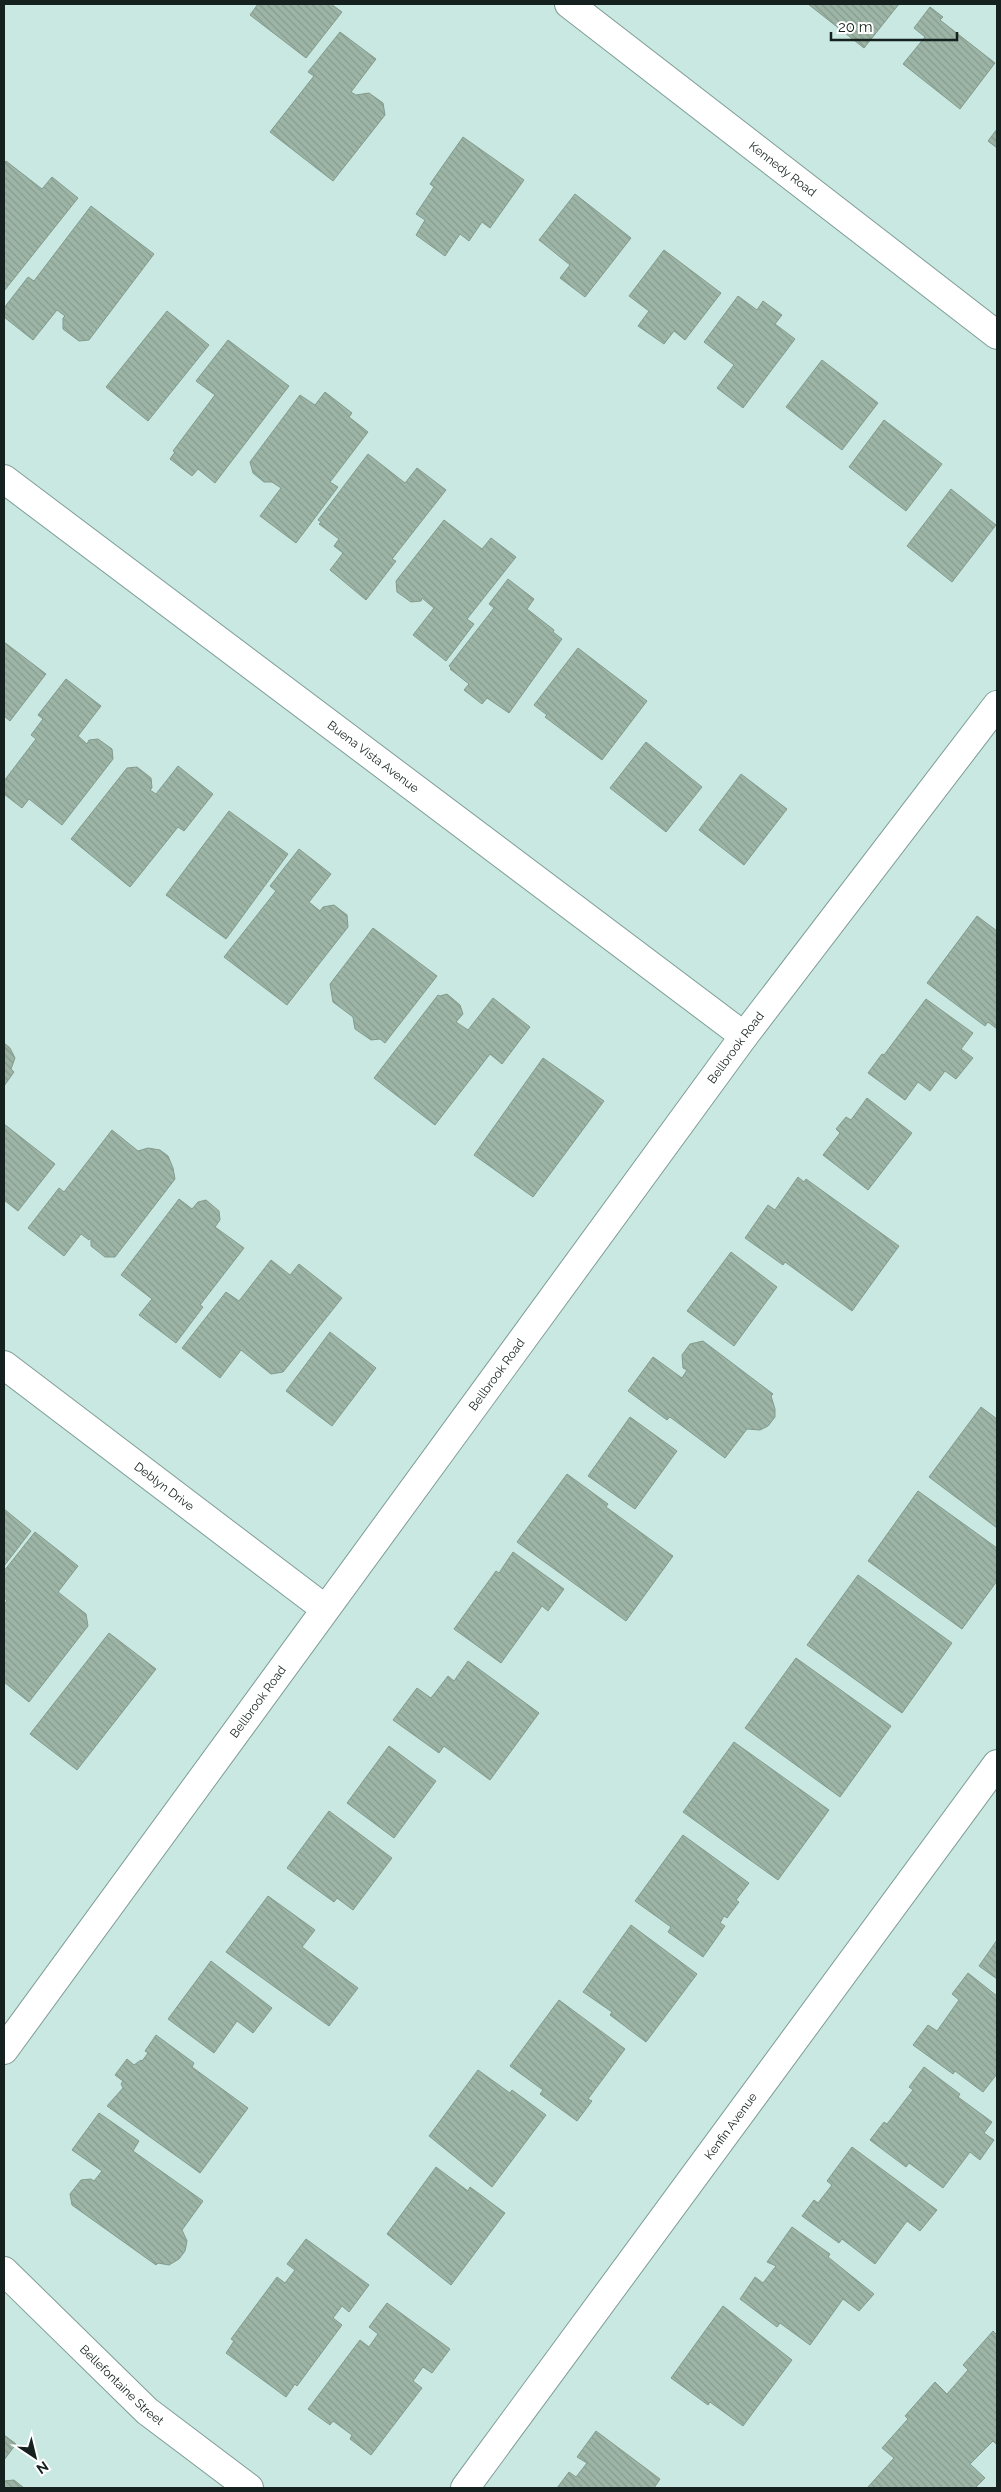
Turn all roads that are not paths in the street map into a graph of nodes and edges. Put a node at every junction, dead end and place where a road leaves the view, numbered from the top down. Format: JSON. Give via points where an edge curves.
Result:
{"nodes":[{"id":1,"x":569,"y":4,"type":"edge"},
{"id":2,"x":997,"y":335,"type":"edge"},
{"id":3,"x":4,"y":479,"type":"edge"},
{"id":4,"x":997,"y":705,"type":"edge"},
{"id":5,"x":744,"y":1036,"type":"junction"},
{"id":6,"x":4,"y":1365,"type":"edge"},
{"id":7,"x":324,"y":1608,"type":"junction"},
{"id":8,"x":997,"y":1764,"type":"edge"},
{"id":9,"x":4,"y":2050,"type":"edge"},
{"id":10,"x":4,"y":2271,"type":"edge"},
{"id":11,"x":248,"y":2488,"type":"edge"},
{"id":12,"x":464,"y":2488,"type":"edge"}],
"edges":[{"from":1,"to":2,"type":"street","name":"Kennedy Road"},
{"from":3,"to":5,"type":"street","name":"Buena Vista Avenue"},
{"from":4,"to":5,"type":"street","name":"Bellbrook Road"},
{"from":5,"to":7,"type":"street","name":"Bellbrook Road"},
{"from":6,"to":7,"type":"street","name":"Deblyn Drive"},
{"from":7,"to":9,"type":"street","name":"Bellbrook Road"},
{"from":8,"to":12,"type":"street","name":"Kenfin Avenue"},
{"from":10,"to":11,"type":"street","name":"Bellefontaine Street","via":[[148,2411]]}]}
